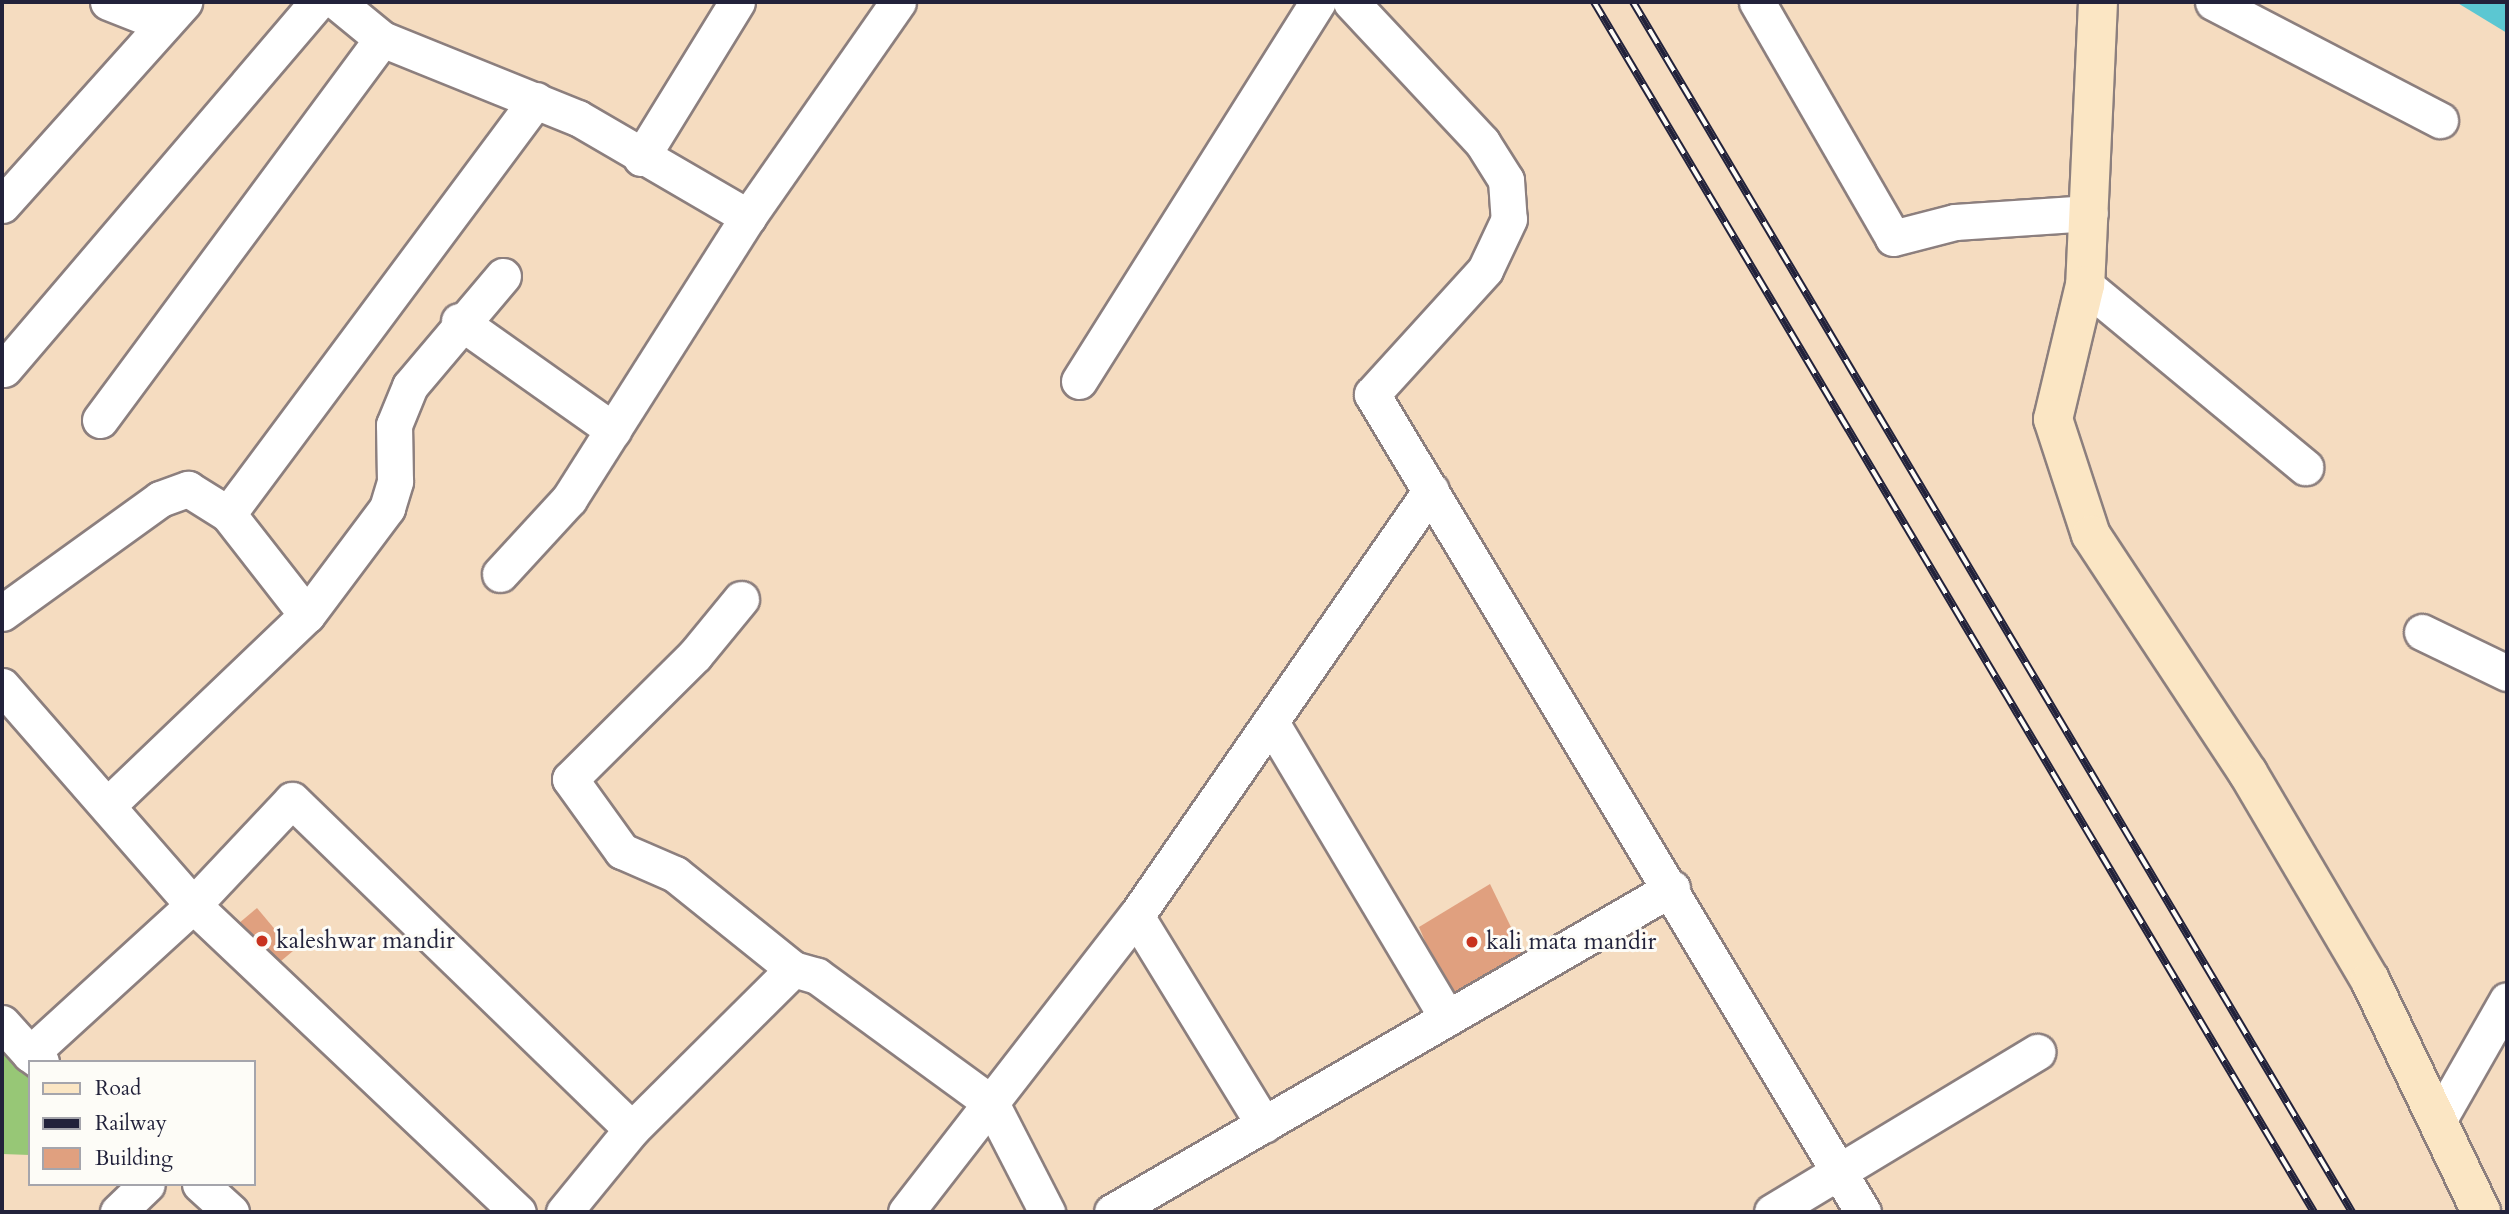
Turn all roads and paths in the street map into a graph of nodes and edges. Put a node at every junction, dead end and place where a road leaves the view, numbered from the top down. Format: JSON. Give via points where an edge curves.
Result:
{"nodes":[{"id":1,"x":108,"y":2,"type":"edge"},
{"id":2,"x":317,"y":2,"type":"edge"},
{"id":3,"x":337,"y":2,"type":"edge"},
{"id":4,"x":737,"y":2,"type":"edge"},
{"id":5,"x":898,"y":2,"type":"edge"},
{"id":6,"x":1318,"y":2,"type":"edge"},
{"id":7,"x":1351,"y":2,"type":"edge"},
{"id":8,"x":1757,"y":2,"type":"edge"},
{"id":9,"x":2098,"y":2,"type":"edge"},
{"id":10,"x":2213,"y":2,"type":"edge"},
{"id":11,"x":174,"y":13,"type":"edge"},
{"id":12,"x":382,"y":39,"type":"junction"},
{"id":13,"x":536,"y":100,"type":"junction"},
{"id":14,"x":2440,"y":120,"type":"dead end"},
{"id":15,"x":640,"y":158,"type":"junction"},
{"id":16,"x":2,"y":205,"type":"edge"},
{"id":17,"x":2090,"y":213,"type":"junction"},
{"id":18,"x":748,"y":217,"type":"junction"},
{"id":19,"x":503,"y":276,"type":"dead end"},
{"id":20,"x":2085,"y":285,"type":"junction"},
{"id":21,"x":459,"y":321,"type":"junction"},
{"id":22,"x":4,"y":369,"type":"dead end"},
{"id":23,"x":1079,"y":380,"type":"dead end"},
{"id":24,"x":100,"y":420,"type":"dead end"},
{"id":25,"x":613,"y":430,"type":"junction"},
{"id":26,"x":2305,"y":467,"type":"dead end"},
{"id":27,"x":1431,"y":490,"type":"junction"},
{"id":28,"x":228,"y":514,"type":"junction"},
{"id":29,"x":500,"y":574,"type":"dead end"},
{"id":30,"x":741,"y":599,"type":"dead end"},
{"id":31,"x":2,"y":613,"type":"edge"},
{"id":32,"x":307,"y":615,"type":"junction"},
{"id":33,"x":2423,"y":632,"type":"dead end"},
{"id":34,"x":2507,"y":673,"type":"edge"},
{"id":35,"x":2,"y":686,"type":"edge"},
{"id":36,"x":1272,"y":724,"type":"junction"},
{"id":37,"x":109,"y":804,"type":"junction"},
{"id":38,"x":1672,"y":888,"type":"junction"},
{"id":39,"x":193,"y":905,"type":"junction"},
{"id":40,"x":1136,"y":916,"type":"junction"},
{"id":41,"x":793,"y":969,"type":"junction"},
{"id":42,"x":2507,"y":1000,"type":"edge"},
{"id":43,"x":1447,"y":1018,"type":"junction"},
{"id":44,"x":2,"y":1023,"type":"edge"},
{"id":45,"x":2037,"y":1052,"type":"dead end"},
{"id":46,"x":36,"y":1058,"type":"edge"},
{"id":47,"x":991,"y":1103,"type":"junction"},
{"id":48,"x":2438,"y":1121,"type":"junction"},
{"id":49,"x":1264,"y":1125,"type":"junction"},
{"id":50,"x":632,"y":1129,"type":"junction"},
{"id":51,"x":1839,"y":1172,"type":"junction"},
{"id":52,"x":145,"y":1186,"type":"edge"},
{"id":53,"x":202,"y":1186,"type":"edge"},
{"id":54,"x":118,"y":1212,"type":"edge"},
{"id":55,"x":231,"y":1212,"type":"edge"},
{"id":56,"x":518,"y":1212,"type":"edge"},
{"id":57,"x":565,"y":1212,"type":"edge"},
{"id":58,"x":906,"y":1212,"type":"edge"},
{"id":59,"x":1047,"y":1212,"type":"edge"},
{"id":60,"x":1112,"y":1212,"type":"edge"},
{"id":61,"x":1772,"y":1212,"type":"edge"},
{"id":62,"x":1863,"y":1212,"type":"edge"},
{"id":63,"x":2481,"y":1212,"type":"edge"}],
"edges":[{"from":1,"to":11,"type":"street"},
{"from":2,"to":22,"type":"street"},
{"from":3,"to":12,"type":"street"},
{"from":4,"to":15,"type":"street"},
{"from":5,"to":18,"type":"street"},
{"from":6,"to":23,"type":"street"},
{"from":7,"to":27,"type":"street","via":[[1482,142],[1506,180],[1509,219],[1485,270],[1372,394]]},
{"from":8,"to":17,"type":"street","via":[[1892,238],[1955,222]]},
{"from":9,"to":17,"type":"street"},
{"from":10,"to":14,"type":"street"},
{"from":11,"to":16,"type":"street"},
{"from":12,"to":13,"type":"street"},
{"from":12,"to":24,"type":"street"},
{"from":13,"to":15,"type":"street"},
{"from":13,"to":28,"type":"street"},
{"from":15,"to":18,"type":"street"},
{"from":17,"to":20,"type":"street"},
{"from":18,"to":25,"type":"street"},
{"from":19,"to":21,"type":"street"},
{"from":20,"to":26,"type":"street"},
{"from":20,"to":48,"type":"street","via":[[2053,419],[2091,535],[2248,773],[2370,980]]},
{"from":21,"to":25,"type":"street"},
{"from":21,"to":32,"type":"street","via":[[410,386],[394,425],[395,481],[387,508]]},
{"from":25,"to":29,"type":"street","via":[[569,499]]},
{"from":27,"to":36,"type":"street"},
{"from":27,"to":38,"type":"street"},
{"from":28,"to":31,"type":"street","via":[[188,489],[160,499]]},
{"from":28,"to":32,"type":"street"},
{"from":30,"to":41,"type":"street","via":[[695,655],[570,779],[622,851],[675,874]]},
{"from":32,"to":37,"type":"street"},
{"from":33,"to":34,"type":"street"},
{"from":35,"to":37,"type":"street"},
{"from":36,"to":40,"type":"street"},
{"from":36,"to":43,"type":"street"},
{"from":37,"to":39,"type":"street"},
{"from":38,"to":43,"type":"street"},
{"from":38,"to":51,"type":"street"},
{"from":39,"to":46,"type":"street"},
{"from":39,"to":50,"type":"street","via":[[292,800]]},
{"from":39,"to":56,"type":"street"},
{"from":40,"to":47,"type":"street"},
{"from":40,"to":49,"type":"street"},
{"from":41,"to":47,"type":"street","via":[[817,975]]},
{"from":41,"to":50,"type":"street"},
{"from":42,"to":48,"type":"street"},
{"from":43,"to":49,"type":"street"},
{"from":44,"to":46,"type":"street"},
{"from":45,"to":51,"type":"street"},
{"from":47,"to":58,"type":"street"},
{"from":47,"to":59,"type":"street"},
{"from":48,"to":63,"type":"street"},
{"from":49,"to":60,"type":"street"},
{"from":50,"to":57,"type":"street"},
{"from":51,"to":61,"type":"street"},
{"from":51,"to":62,"type":"street"},
{"from":52,"to":54,"type":"street"},
{"from":53,"to":55,"type":"street"}]}
